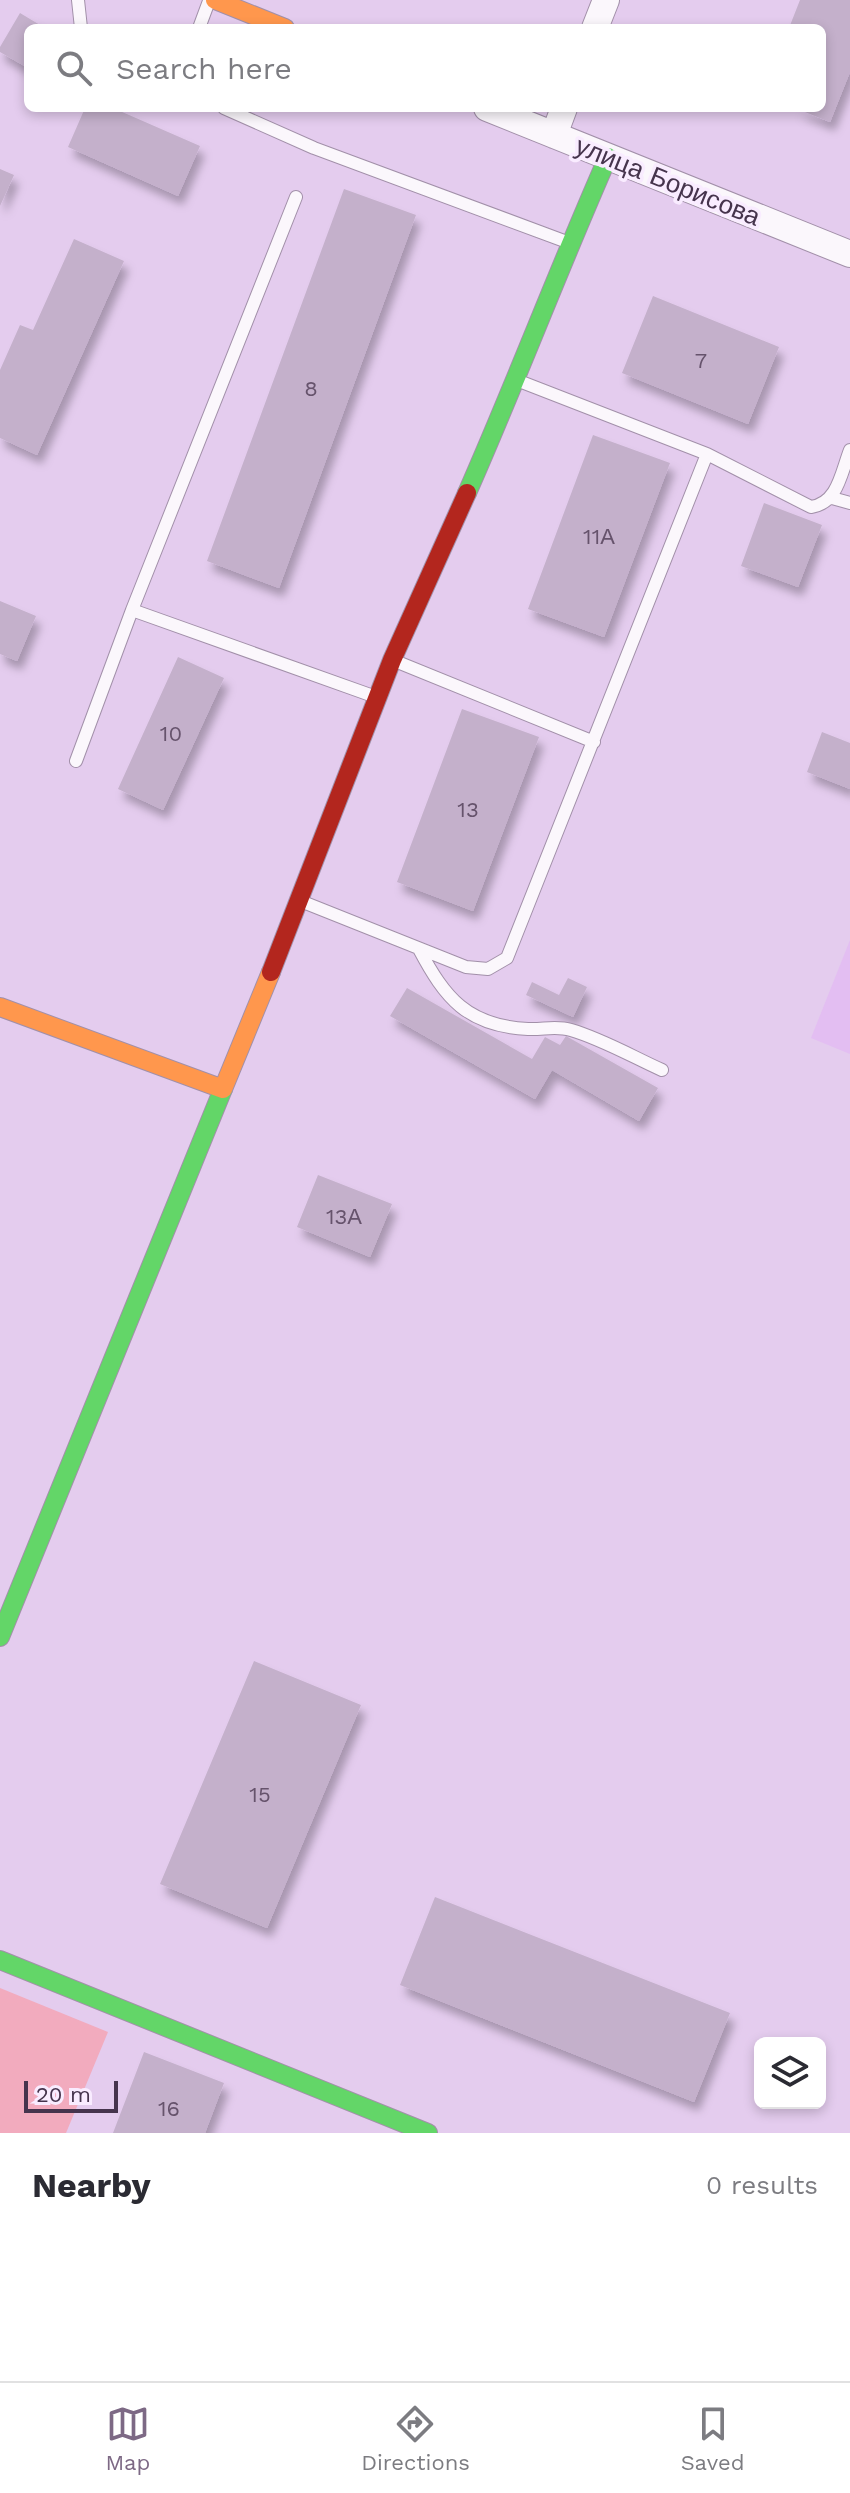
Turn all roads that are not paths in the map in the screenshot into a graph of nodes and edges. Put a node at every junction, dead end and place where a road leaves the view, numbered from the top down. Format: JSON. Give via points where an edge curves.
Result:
{"nodes":[{"id":1,"x":78,"y":0,"type":"edge"},
{"id":2,"x":212,"y":0,"type":"edge"},
{"id":3,"x":606,"y":0,"type":"edge"},
{"id":4,"x":81,"y":24,"type":"edge"},
{"id":5,"x":201,"y":24,"type":"edge"},
{"id":6,"x":275,"y":24,"type":"edge"},
{"id":7,"x":597,"y":24,"type":"edge"},
{"id":8,"x":233,"y":112,"type":"edge"},
{"id":9,"x":497,"y":112,"type":"edge"},
{"id":10,"x":563,"y":112,"type":"edge"},
{"id":11,"x":554,"y":135,"type":"junction"},
{"id":12,"x":608,"y":157,"type":"junction"},
{"id":13,"x":296,"y":197,"type":"dead end"},
{"id":14,"x":570,"y":243,"type":"junction"},
{"id":15,"x":850,"y":254,"type":"edge"},
{"id":16,"x":517,"y":380,"type":"junction"},
{"id":17,"x":850,"y":450,"type":"edge"},
{"id":18,"x":707,"y":454,"type":"junction"},
{"id":19,"x":832,"y":498,"type":"junction"},
{"id":20,"x":850,"y":503,"type":"edge"},
{"id":21,"x":132,"y":610,"type":"junction"},
{"id":22,"x":392,"y":660,"type":"junction"},
{"id":23,"x":379,"y":698,"type":"junction"},
{"id":24,"x":594,"y":742,"type":"junction"},
{"id":25,"x":76,"y":761,"type":"dead end"},
{"id":26,"x":300,"y":901,"type":"junction"},
{"id":27,"x":419,"y":949,"type":"junction"},
{"id":28,"x":0,"y":1007,"type":"edge"},
{"id":29,"x":662,"y":1070,"type":"dead end"},
{"id":30,"x":223,"y":1089,"type":"junction"},
{"id":31,"x":0,"y":1637,"type":"edge"},
{"id":32,"x":0,"y":1960,"type":"edge"},
{"id":33,"x":428,"y":2133,"type":"edge"}],
"edges":[{"from":1,"to":4,"type":"lane"},
{"from":2,"to":5,"type":"lane"},
{"from":2,"to":6,"type":"street"},
{"from":3,"to":7,"type":"street"},
{"from":8,"to":14,"type":"lane","via":[[314,148]]},
{"from":9,"to":11,"type":"street","name":"улица Борисова"},
{"from":10,"to":11,"type":"street"},
{"from":11,"to":12,"type":"street","name":"улица Борисова"},
{"from":12,"to":14,"type":"street"},
{"from":12,"to":15,"type":"street","name":"улица Борисова"},
{"from":13,"to":21,"type":"lane"},
{"from":14,"to":16,"type":"street"},
{"from":16,"to":18,"type":"lane"},
{"from":16,"to":22,"type":"street"},
{"from":17,"to":19,"type":"lane"},
{"from":18,"to":19,"type":"lane","via":[[811,507]]},
{"from":18,"to":24,"type":"lane"},
{"from":19,"to":20,"type":"lane"},
{"from":21,"to":23,"type":"lane"},
{"from":21,"to":25,"type":"lane"},
{"from":22,"to":23,"type":"street"},
{"from":22,"to":24,"type":"lane"},
{"from":23,"to":26,"type":"street"},
{"from":24,"to":27,"type":"lane","via":[[507,958],[477,970]]},
{"from":26,"to":27,"type":"lane"},
{"from":26,"to":30,"type":"street"},
{"from":27,"to":29,"type":"lane","via":[[439,986],[482,1019],[504,1026],[573,1030]]},
{"from":28,"to":30,"type":"street"},
{"from":30,"to":31,"type":"street"},
{"from":32,"to":33,"type":"street"}]}
